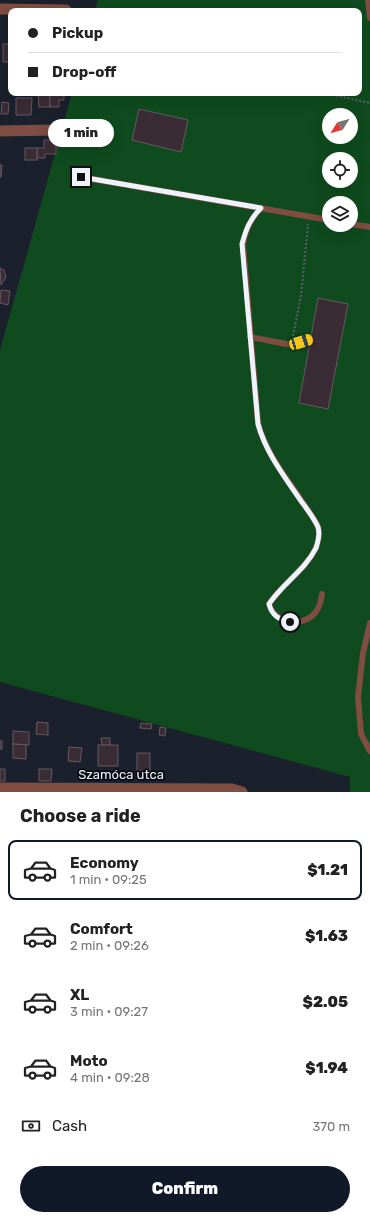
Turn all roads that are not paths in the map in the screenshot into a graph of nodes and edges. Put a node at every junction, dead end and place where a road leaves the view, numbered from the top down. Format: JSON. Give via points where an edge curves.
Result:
{"nodes":[{"id":1,"x":368,"y":0,"type":"edge"},
{"id":2,"x":370,"y":18,"type":"edge"},
{"id":3,"x":55,"y":130,"type":"dead end"},
{"id":4,"x":0,"y":131,"type":"edge"},
{"id":5,"x":81,"y":177,"type":"dead end"},
{"id":6,"x":261,"y":208,"type":"junction"},
{"id":7,"x":322,"y":219,"type":"edge"},
{"id":8,"x":358,"y":225,"type":"edge"},
{"id":9,"x":370,"y":227,"type":"edge"},
{"id":10,"x":250,"y":337,"type":"junction"},
{"id":11,"x":311,"y":339,"type":"dead end"},
{"id":12,"x":322,"y":594,"type":"dead end"},
{"id":13,"x":370,"y":623,"type":"edge"},
{"id":14,"x":370,"y":751,"type":"edge"},
{"id":15,"x":0,"y":788,"type":"edge"},
{"id":16,"x":89,"y":790,"type":"edge"},
{"id":17,"x":242,"y":792,"type":"edge"}],
"edges":[{"from":1,"to":2,"type":"lane"},
{"from":3,"to":4,"type":"street"},
{"from":5,"to":6,"type":"lane"},
{"from":6,"to":7,"type":"lane"},
{"from":6,"to":10,"type":"lane","via":[[247,226],[242,244]]},
{"from":8,"to":9,"type":"lane"},
{"from":10,"to":11,"type":"lane","via":[[292,345]]},
{"from":10,"to":12,"type":"lane","via":[[258,424],[262,438],[274,461],[318,527],[319,536],[307,562],[275,594],[269,604],[270,611],[277,619],[300,622],[313,615],[319,607]]},
{"from":13,"to":14,"type":"lane","via":[[363,653],[358,697],[361,734]]},
{"from":15,"to":16,"type":"street","name":"Szamóca utca"},
{"from":16,"to":17,"type":"street","name":"Szamóca utca","via":[[232,789]]}]}
